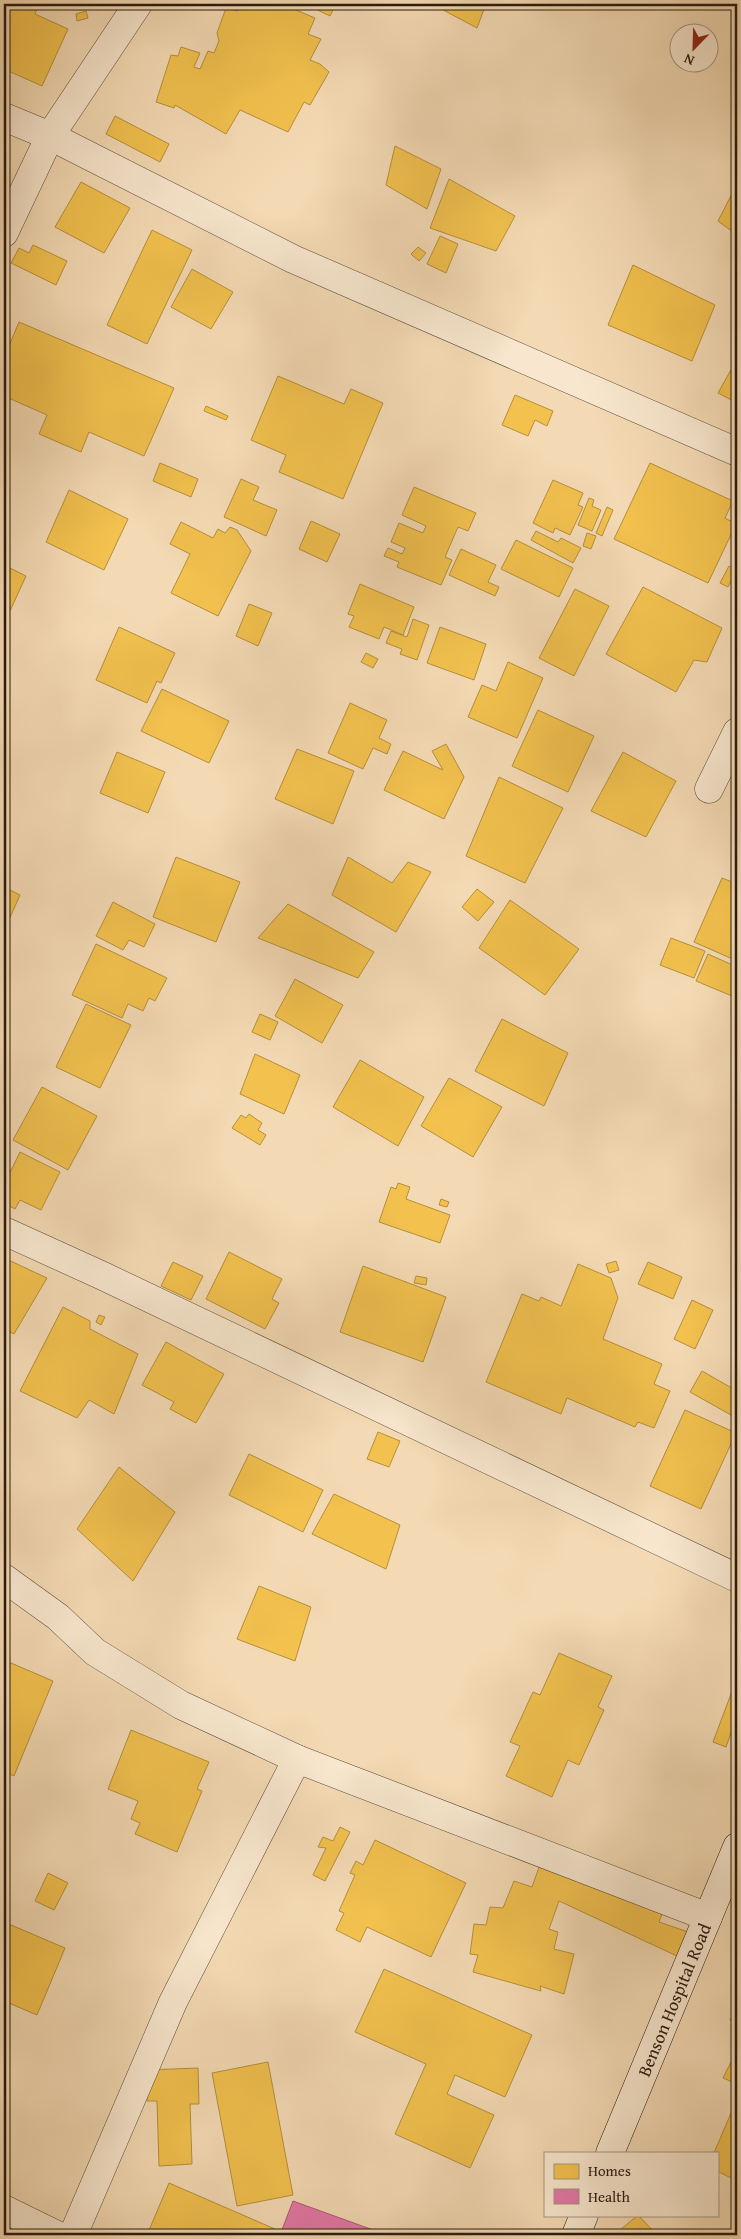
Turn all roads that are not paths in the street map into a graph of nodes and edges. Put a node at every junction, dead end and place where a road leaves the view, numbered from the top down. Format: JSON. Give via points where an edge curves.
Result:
{"nodes":[{"id":1,"x":138,"y":4,"type":"edge"},
{"id":2,"x":4,"y":117,"type":"edge"},
{"id":3,"x":50,"y":136,"type":"junction"},
{"id":4,"x":4,"y":233,"type":"edge"},
{"id":5,"x":737,"y":452,"type":"edge"},
{"id":6,"x":737,"y":732,"type":"edge"},
{"id":7,"x":709,"y":789,"type":"dead end"},
{"id":8,"x":4,"y":1231,"type":"edge"},
{"id":9,"x":4,"y":1578,"type":"edge"},
{"id":10,"x":737,"y":1578,"type":"edge"},
{"id":11,"x":297,"y":1759,"type":"junction"},
{"id":12,"x":737,"y":1847,"type":"edge"},
{"id":13,"x":708,"y":1917,"type":"junction"},
{"id":14,"x":610,"y":2152,"type":"edge"},
{"id":15,"x":4,"y":2209,"type":"edge"},
{"id":16,"x":584,"y":2216,"type":"edge"},
{"id":17,"x":57,"y":2235,"type":"edge"},
{"id":18,"x":73,"y":2235,"type":"edge"},
{"id":19,"x":576,"y":2235,"type":"edge"}],
"edges":[{"from":1,"to":3,"type":"street"},
{"from":2,"to":3,"type":"street"},
{"from":3,"to":4,"type":"street"},
{"from":3,"to":5,"type":"street","via":[[293,259]]},
{"from":6,"to":7,"type":"street"},
{"from":8,"to":10,"type":"street"},
{"from":9,"to":11,"type":"street","via":[[58,1617],[96,1652],[181,1705]]},
{"from":11,"to":13,"type":"street"},
{"from":11,"to":18,"type":"street","via":[[173,2002]]},
{"from":12,"to":13,"type":"street","name":"Benson Hospital Road"},
{"from":13,"to":14,"type":"street","name":"Benson Hospital Road"},
{"from":15,"to":17,"type":"street"},
{"from":16,"to":19,"type":"street"}]}
